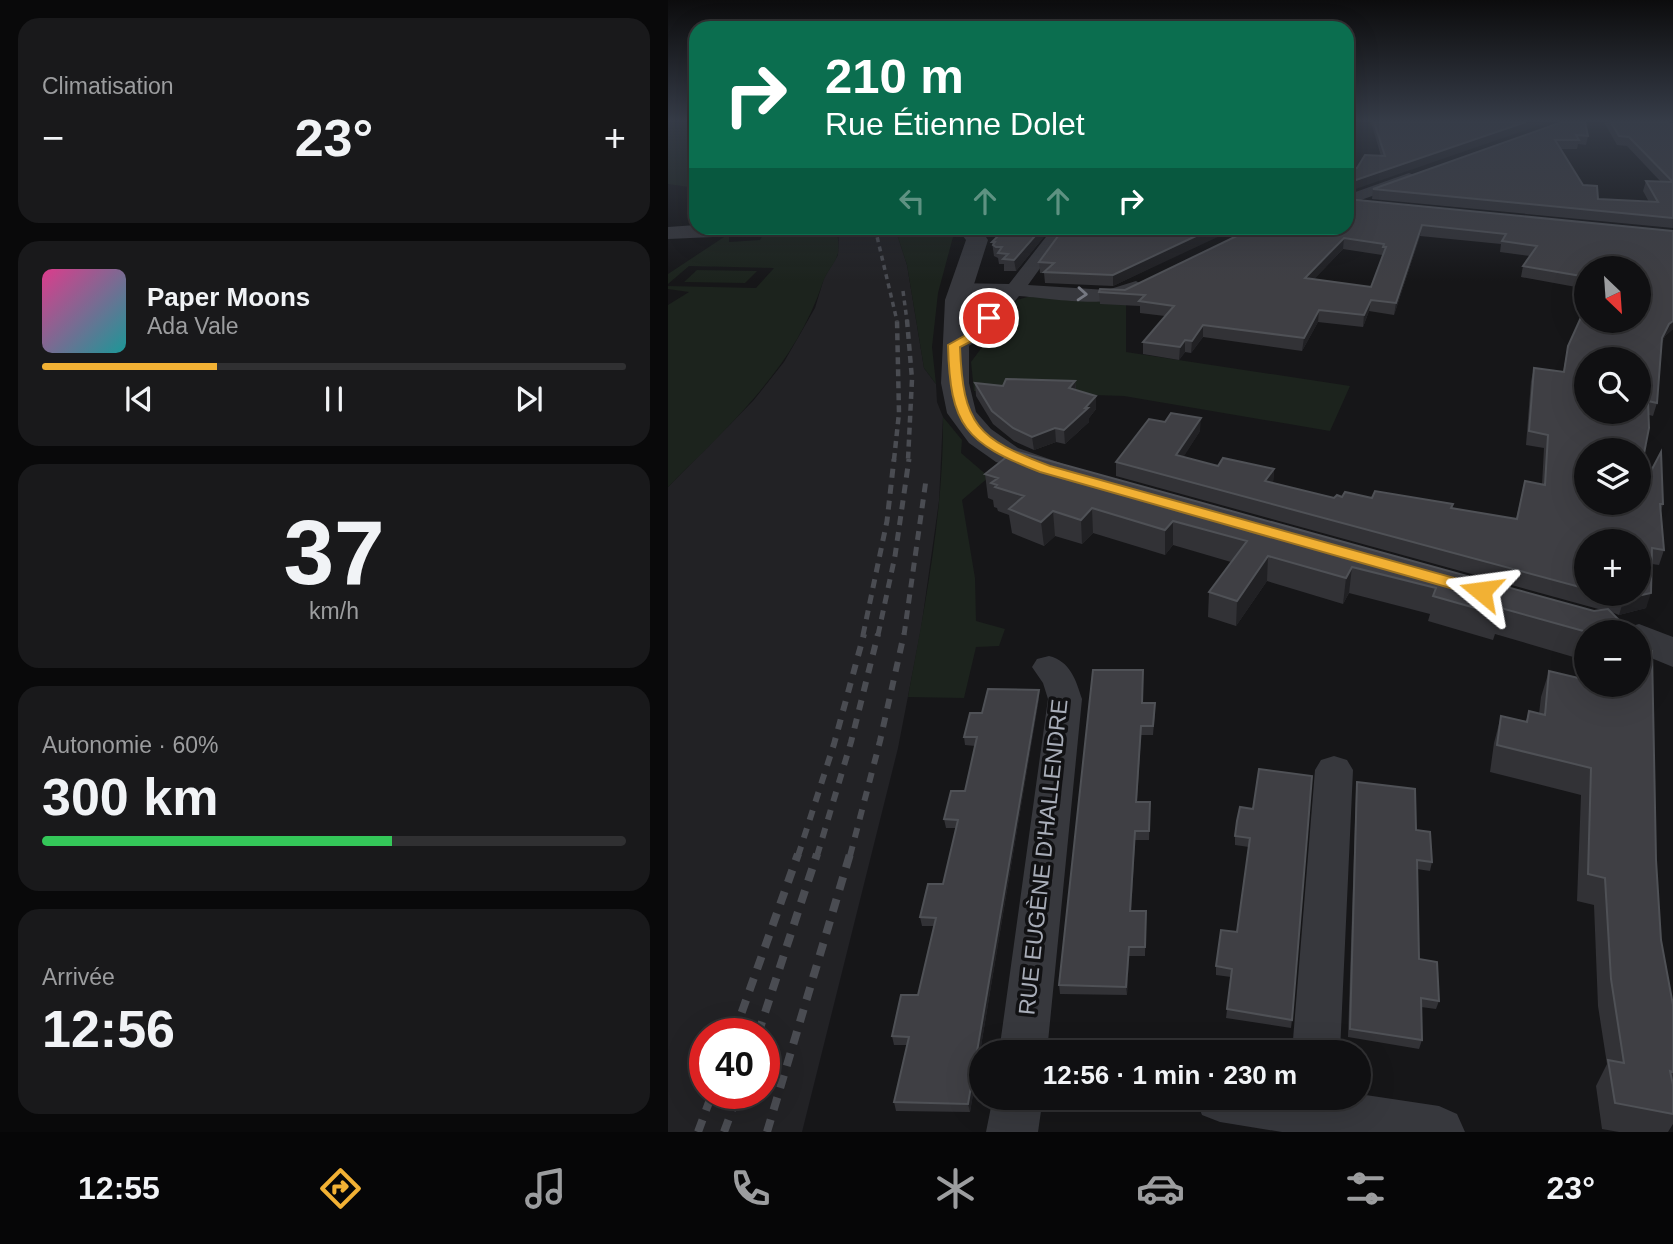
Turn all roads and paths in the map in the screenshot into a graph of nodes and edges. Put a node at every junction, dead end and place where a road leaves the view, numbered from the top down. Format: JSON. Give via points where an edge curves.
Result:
{"nodes":[{"id":1,"x":1419,"y":175,"type":"edge"},
{"id":2,"x":1354,"y":198,"type":"edge"},
{"id":3,"x":689,"y":232,"type":"edge"},
{"id":4,"x":668,"y":233,"type":"edge"},
{"id":5,"x":975,"y":235,"type":"edge"},
{"id":6,"x":1056,"y":235,"type":"edge"},
{"id":7,"x":1158,"y":276,"type":"edge"},
{"id":8,"x":960,"y":287,"type":"junction"},
{"id":9,"x":1014,"y":289,"type":"junction"},
{"id":10,"x":954,"y":345,"type":"junction"},
{"id":11,"x":1082,"y":479,"type":"edge"},
{"id":12,"x":1651,"y":644,"type":"edge"},
{"id":13,"x":1672,"y":653,"type":"edge"},
{"id":14,"x":1049,"y":667,"type":"dead end"},
{"id":15,"x":1334,"y":770,"type":"dead end"},
{"id":16,"x":1024,"y":1040,"type":"edge"},
{"id":17,"x":1317,"y":1040,"type":"edge"},
{"id":18,"x":1016,"y":1110,"type":"edge"},
{"id":19,"x":1344,"y":1110,"type":"edge"},
{"id":20,"x":1012,"y":1132,"type":"edge"},
{"id":21,"x":1439,"y":1132,"type":"edge"}],
"edges":[{"from":1,"to":2,"type":"street"},
{"from":3,"to":4,"type":"street"},
{"from":5,"to":8,"type":"street","via":[[976,245]]},
{"from":6,"to":9,"type":"street"},
{"from":9,"to":7,"type":"street","one_way":true,"via":[[1114,296]]},
{"from":8,"to":9,"type":"street"},
{"from":8,"to":10,"type":"street"},
{"from":9,"to":10,"type":"street","via":[[973,334]]},
{"from":10,"to":11,"type":"street","via":[[959,403],[972,427],[1007,455]]},
{"from":12,"to":13,"type":"street"},
{"from":14,"to":16,"type":"street","name":"RUE EUGÈNE D'HALLENDRE","via":[[1065,699]]},
{"from":15,"to":17,"type":"street"},
{"from":18,"to":20,"type":"street"},
{"from":19,"to":21,"type":"street"}]}
